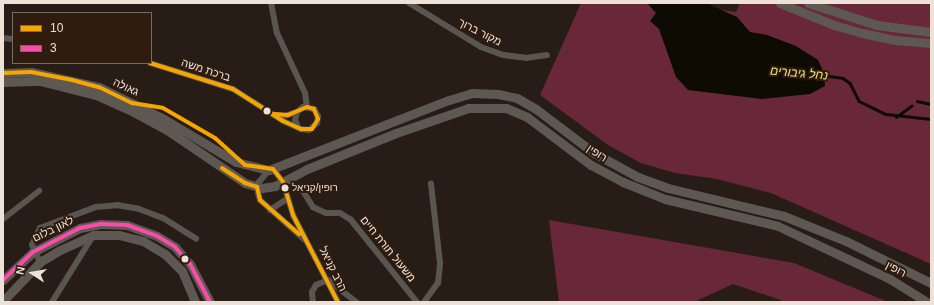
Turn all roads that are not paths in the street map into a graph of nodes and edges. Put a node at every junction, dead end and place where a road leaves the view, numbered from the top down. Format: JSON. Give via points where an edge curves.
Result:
{"nodes":[{"id":1,"x":271,"y":3,"type":"edge"},
{"id":2,"x":410,"y":3,"type":"edge"},
{"id":3,"x":780,"y":3,"type":"edge"},
{"id":4,"x":808,"y":3,"type":"edge"},
{"id":5,"x":931,"y":32,"type":"edge"},
{"id":6,"x":931,"y":43,"type":"edge"},
{"id":7,"x":547,"y":55,"type":"dead end"},
{"id":8,"x":152,"y":64,"type":"edge"},
{"id":9,"x":3,"y":73,"type":"edge"},
{"id":10,"x":3,"y":82,"type":"edge"},
{"id":11,"x":307,"y":107,"type":"junction"},
{"id":12,"x":296,"y":112,"type":"junction"},
{"id":13,"x":274,"y":114,"type":"junction"},
{"id":14,"x":298,"y":127,"type":"junction"},
{"id":15,"x":271,"y":169,"type":"junction"},
{"id":16,"x":283,"y":182,"type":"junction"},
{"id":17,"x":431,"y":184,"type":"dead end"},
{"id":18,"x":257,"y":187,"type":"junction"},
{"id":19,"x":39,"y":191,"type":"dead end"},
{"id":20,"x":302,"y":191,"type":"dead end"},
{"id":21,"x":287,"y":199,"type":"junction"},
{"id":22,"x":270,"y":210,"type":"junction"},
{"id":23,"x":3,"y":219,"type":"edge"},
{"id":24,"x":94,"y":235,"type":"junction"},
{"id":25,"x":196,"y":239,"type":"dead end"},
{"id":26,"x":310,"y":244,"type":"junction"},
{"id":27,"x":33,"y":252,"type":"junction"},
{"id":28,"x":40,"y":262,"type":"junction"},
{"id":29,"x":921,"y":276,"type":"junction"},
{"id":30,"x":3,"y":280,"type":"edge"},
{"id":31,"x":328,"y":280,"type":"junction"},
{"id":32,"x":931,"y":283,"type":"edge"},
{"id":33,"x":931,"y":286,"type":"edge"},
{"id":34,"x":3,"y":301,"type":"edge"},
{"id":35,"x":52,"y":302,"type":"edge"},
{"id":36,"x":195,"y":302,"type":"edge"},
{"id":37,"x":210,"y":302,"type":"edge"},
{"id":38,"x":313,"y":302,"type":"edge"},
{"id":39,"x":338,"y":302,"type":"edge"},
{"id":40,"x":356,"y":302,"type":"edge"},
{"id":41,"x":417,"y":302,"type":"edge"},
{"id":42,"x":424,"y":302,"type":"edge"},
{"id":43,"x":927,"y":302,"type":"edge"}],
"edges":[{"from":1,"to":11,"type":"street","via":[[278,33],[305,93]]},
{"from":2,"to":7,"type":"street","name":"מקור ברוך","via":[[488,49],[503,55],[526,58]]},
{"from":3,"to":6,"type":"street","via":[[862,34]]},
{"from":4,"to":5,"type":"street","via":[[877,25]]},
{"from":8,"to":13,"type":"street","name":"ברכת משה","via":[[232,89]]},
{"from":9,"to":15,"type":"street","name":"גאולה","via":[[31,72],[99,87],[164,119],[236,162]]},
{"from":10,"to":18,"type":"street","name":"גאולה","via":[[33,81],[71,88],[123,107],[167,130],[245,183]]},
{"from":11,"to":12,"type":"street"},
{"from":11,"to":14,"type":"street","via":[[316,112],[317,123],[309,130]]},
{"from":12,"to":13,"type":"street","via":[[284,116]]},
{"from":12,"to":14,"type":"street","via":[[295,120]]},
{"from":13,"to":14,"type":"street","name":"ברכת משה"},
{"from":15,"to":16,"type":"street","name":"הרב קניאל"},
{"from":15,"to":18,"type":"street","via":[[262,176]]},
{"from":15,"to":29,"type":"street","name":"רופין","via":[[472,93],[498,94],[517,98],[536,109],[594,153],[638,177],[668,188],[784,216]]},
{"from":16,"to":18,"type":"street","name":"רופין","via":[[268,187]]},
{"from":16,"to":21,"type":"street","name":"הרב קניאל"},
{"from":16,"to":43,"type":"street","name":"רופין","via":[[396,133],[468,108],[506,108],[527,117],[591,165],[623,182],[665,199],[778,226],[890,279]]},
{"from":17,"to":42,"type":"street","via":[[440,264],[438,283]]},
{"from":18,"to":22,"type":"street","name":"הרב קניאל","via":[[260,200]]},
{"from":19,"to":23,"type":"street"},
{"from":20,"to":41,"type":"street","name":"משעול תורת חיים","via":[[313,207],[326,213],[340,212],[351,220]]},
{"from":21,"to":22,"type":"street"},
{"from":21,"to":26,"type":"street","name":"הרב קניאל"},
{"from":22,"to":26,"type":"street","name":"הרב קניאל"},
{"from":24,"to":28,"type":"street","name":"לאון בלום"},
{"from":24,"to":35,"type":"street"},
{"from":24,"to":36,"type":"street","name":"לאון בלום","via":[[119,235],[143,241],[165,254],[182,271]]},
{"from":25,"to":27,"type":"street","via":[[163,218],[117,204],[96,207],[40,228],[33,240]]},
{"from":26,"to":31,"type":"street","name":"הרב קניאל"},
{"from":27,"to":28,"type":"street"},
{"from":27,"to":30,"type":"street","name":"לאון בלום"},
{"from":27,"to":37,"type":"street","name":"לאון בלום","via":[[80,228],[101,224],[127,226],[157,236],[175,247],[190,264]]},
{"from":28,"to":34,"type":"street","name":"לאון בלום"},
{"from":29,"to":32,"type":"street","name":"רופין"},
{"from":29,"to":33,"type":"street"},
{"from":31,"to":38,"type":"street","via":[[316,285],[312,292]]},
{"from":31,"to":39,"type":"street","name":"הרב קניאל"},
{"from":31,"to":40,"type":"street"}]}
